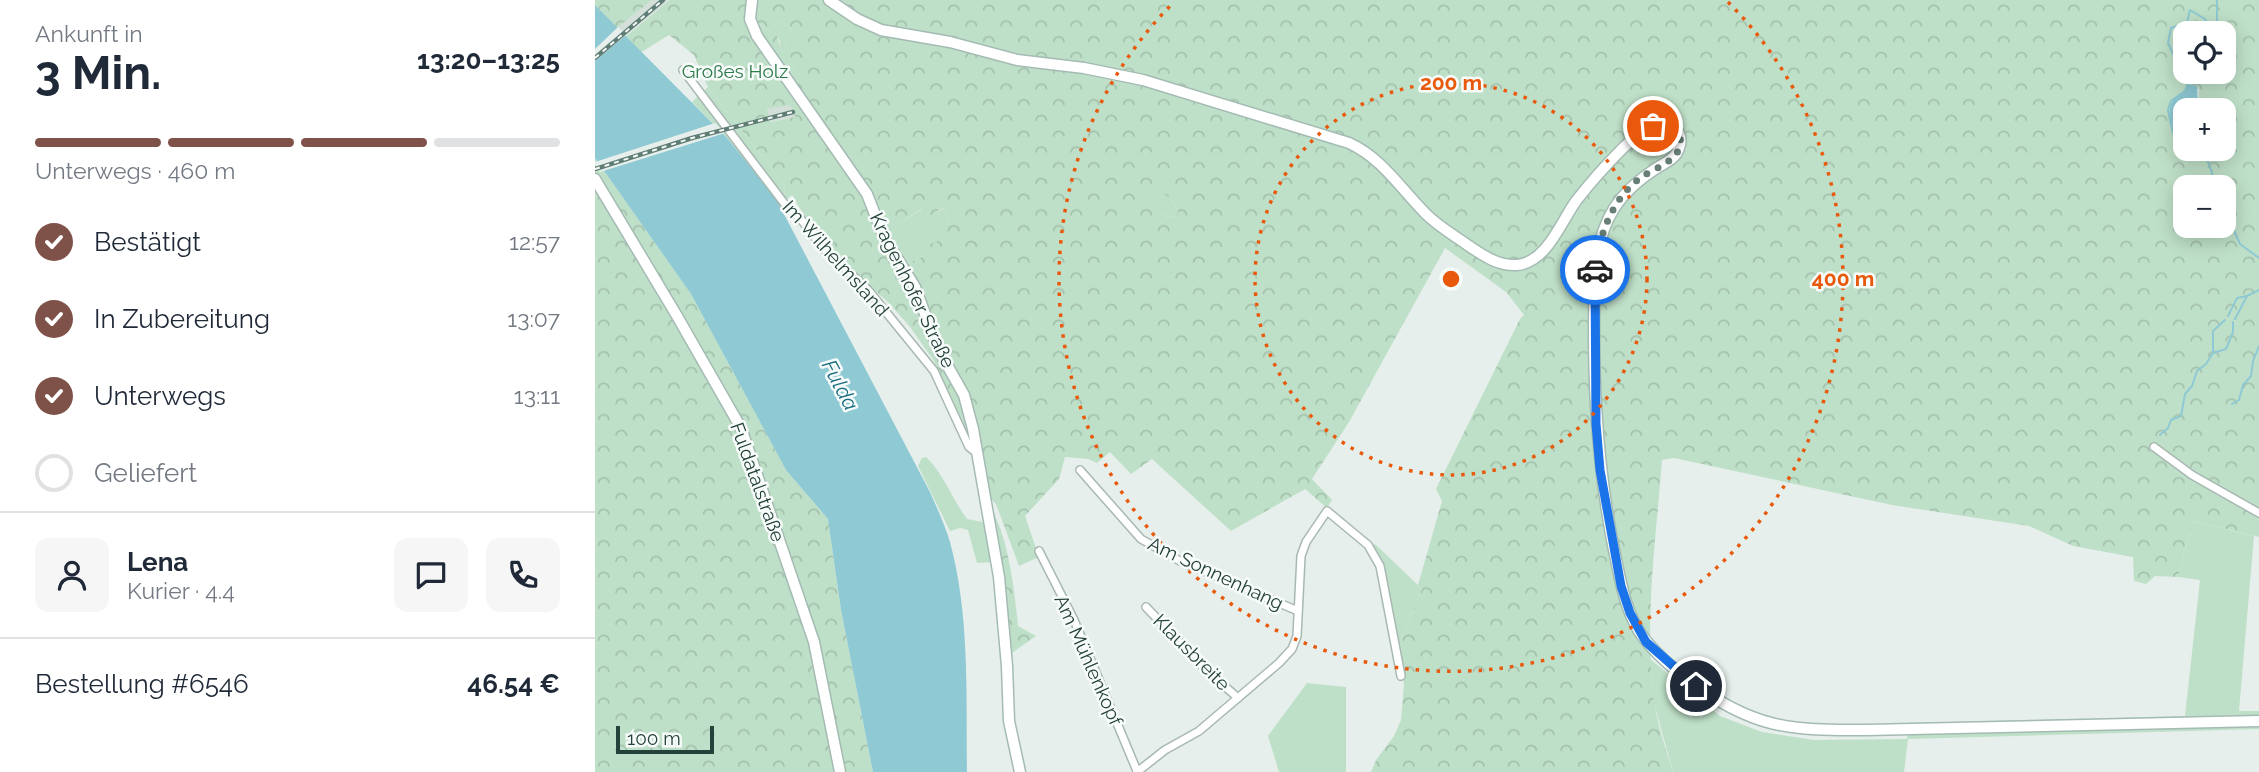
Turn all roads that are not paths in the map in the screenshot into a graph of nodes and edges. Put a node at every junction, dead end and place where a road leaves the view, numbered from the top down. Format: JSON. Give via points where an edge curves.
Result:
{"nodes":[{"id":1,"x":752,"y":0,"type":"edge"},
{"id":2,"x":829,"y":0,"type":"edge"},
{"id":3,"x":683,"y":70,"type":"dead end"},
{"id":4,"x":595,"y":179,"type":"edge"},
{"id":5,"x":2154,"y":447,"type":"dead end"},
{"id":6,"x":977,"y":453,"type":"junction"},
{"id":7,"x":1080,"y":470,"type":"dead end"},
{"id":8,"x":2259,"y":513,"type":"edge"},
{"id":9,"x":1039,"y":551,"type":"dead end"},
{"id":10,"x":1146,"y":607,"type":"dead end"},
{"id":11,"x":1298,"y":611,"type":"junction"},
{"id":12,"x":1401,"y":676,"type":"dead end"},
{"id":13,"x":1238,"y":698,"type":"junction"},
{"id":14,"x":2259,"y":721,"type":"edge"},
{"id":15,"x":1137,"y":771,"type":"edge"},
{"id":16,"x":840,"y":772,"type":"edge"},
{"id":17,"x":1020,"y":772,"type":"edge"}],
"edges":[{"from":1,"to":6,"type":"street","name":"Kragenhofer Straße","via":[[750,19],[757,36],[867,194],[883,235],[915,287],[938,349],[964,395]]},
{"from":2,"to":14,"type":"street","via":[[881,30],[1017,60],[1143,80],[1349,142],[1376,160],[1443,228],[1490,260],[1505,264],[1523,264],[1534,258],[1622,149],[1648,128],[1671,125],[1678,131],[1679,150],[1621,197],[1600,244],[1595,281],[1596,424],[1606,505],[1630,613],[1656,652],[1736,712],[1767,723],[1821,731]]},
{"from":3,"to":6,"type":"street","name":"Im Wilhelmsland","via":[[787,207],[868,290],[934,371],[969,447]]},
{"from":4,"to":16,"type":"street","name":"Fuldatalstraße","via":[[741,428],[814,642]]},
{"from":5,"to":8,"type":"street"},
{"from":6,"to":17,"type":"street","name":"Kragenhofer Straße","via":[[1002,596],[1009,721]]},
{"from":7,"to":11,"type":"street","name":"Am Sonnenhang","via":[[1141,539],[1180,561]]},
{"from":9,"to":15,"type":"street","name":"Am Mühlenkopf","via":[[1074,620]]},
{"from":10,"to":13,"type":"street","name":"Klausbreite"},
{"from":11,"to":12,"type":"street","via":[[1301,556],[1327,511],[1368,545],[1380,566]]},
{"from":11,"to":13,"type":"street","via":[[1292,649]]},
{"from":13,"to":15,"type":"street","via":[[1199,731]]}]}
